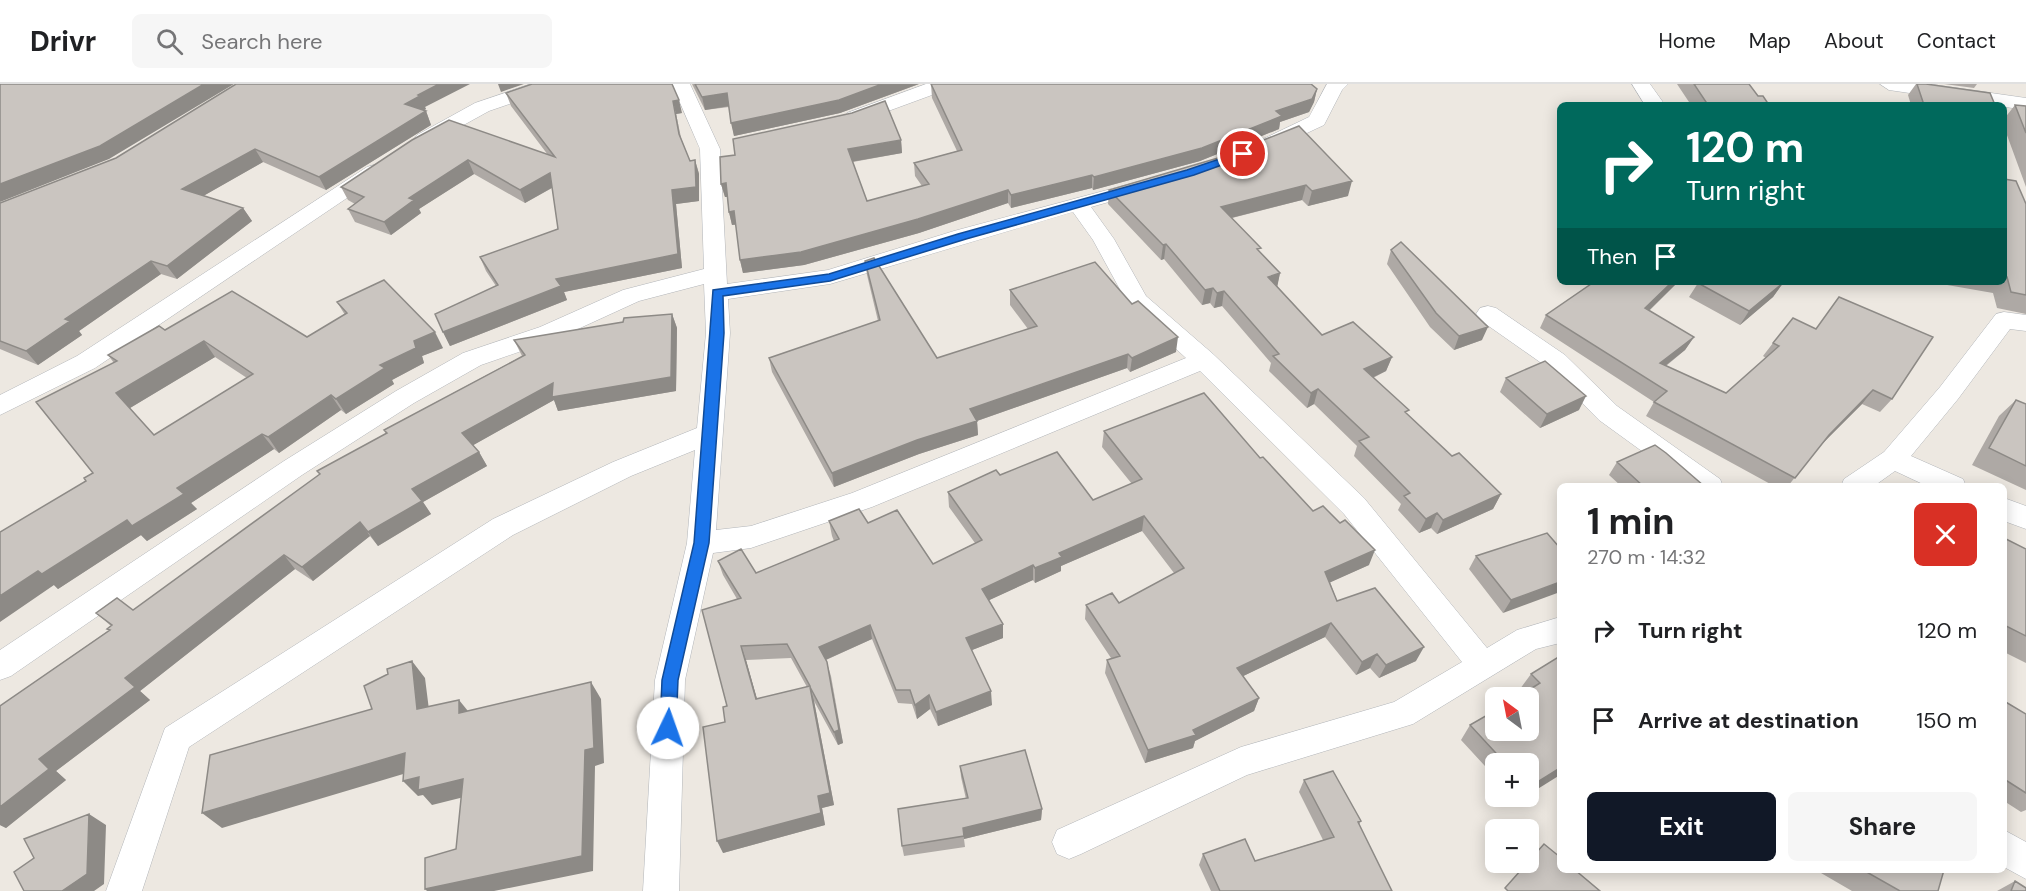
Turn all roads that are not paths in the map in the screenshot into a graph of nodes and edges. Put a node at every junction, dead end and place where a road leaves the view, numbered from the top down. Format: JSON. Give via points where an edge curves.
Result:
{"nodes":[{"id":1,"x":549,"y":84,"type":"edge"},
{"id":2,"x":681,"y":84,"type":"edge"},
{"id":3,"x":944,"y":84,"type":"edge"},
{"id":4,"x":1339,"y":84,"type":"edge"},
{"id":5,"x":1641,"y":84,"type":"edge"},
{"id":6,"x":1889,"y":84,"type":"edge"},
{"id":7,"x":1653,"y":102,"type":"edge"},
{"id":8,"x":2026,"y":104,"type":"edge"},
{"id":9,"x":835,"y":122,"type":"edge"},
{"id":10,"x":410,"y":147,"type":"edge"},
{"id":11,"x":1250,"y":151,"type":"edge"},
{"id":12,"x":390,"y":160,"type":"edge"},
{"id":13,"x":1166,"y":180,"type":"edge"},
{"id":14,"x":1078,"y":204,"type":"junction"},
{"id":15,"x":717,"y":283,"type":"junction"},
{"id":16,"x":1488,"y":314,"type":"dead end"},
{"id":17,"x":2026,"y":323,"type":"edge"},
{"id":18,"x":1204,"y":360,"type":"junction"},
{"id":19,"x":0,"y":406,"type":"edge"},
{"id":20,"x":709,"y":434,"type":"junction"},
{"id":21,"x":1893,"y":459,"type":"junction"},
{"id":22,"x":1706,"y":483,"type":"edge"},
{"id":23,"x":1858,"y":483,"type":"edge"},
{"id":24,"x":1946,"y":483,"type":"edge"},
{"id":25,"x":2007,"y":510,"type":"edge"},
{"id":26,"x":2026,"y":518,"type":"edge"},
{"id":27,"x":701,"y":543,"type":"junction"},
{"id":28,"x":1557,"y":631,"type":"edge"},
{"id":29,"x":1483,"y":666,"type":"junction"},
{"id":30,"x":0,"y":667,"type":"edge"},
{"id":31,"x":1070,"y":842,"type":"dead end"},
{"id":32,"x":2007,"y":849,"type":"edge"},
{"id":33,"x":2026,"y":862,"type":"edge"},
{"id":34,"x":124,"y":891,"type":"edge"},
{"id":35,"x":661,"y":891,"type":"edge"}],
"edges":[{"from":1,"to":10,"type":"street","via":[[482,107]]},
{"from":2,"to":15,"type":"street","via":[[721,147]]},
{"from":3,"to":9,"type":"street"},
{"from":4,"to":11,"type":"street","via":[[1317,121]]},
{"from":5,"to":7,"type":"street"},
{"from":6,"to":8,"type":"street"},
{"from":12,"to":19,"type":"street","via":[[86,362]]},
{"from":13,"to":14,"type":"street"},
{"from":14,"to":15,"type":"street","via":[[830,277]]},
{"from":14,"to":18,"type":"street","via":[[1103,239],[1137,301]]},
{"from":15,"to":20,"type":"street","via":[[718,333]]},
{"from":15,"to":30,"type":"street","via":[[631,295],[548,333],[472,359],[293,468]]},
{"from":16,"to":22,"type":"street","via":[[1556,361],[1608,413]]},
{"from":17,"to":21,"type":"street","via":[[2004,320]]},
{"from":18,"to":27,"type":"street","via":[[862,500],[750,537]]},
{"from":18,"to":29,"type":"street","via":[[1354,506]]},
{"from":20,"to":27,"type":"street"},
{"from":20,"to":34,"type":"street","via":[[622,469],[503,527],[176,738]]},
{"from":21,"to":23,"type":"street"},
{"from":21,"to":24,"type":"street"},
{"from":25,"to":26,"type":"street"},
{"from":27,"to":35,"type":"street","via":[[670,680]]},
{"from":28,"to":29,"type":"street","via":[[1528,639]]},
{"from":29,"to":31,"type":"street","via":[[1402,714],[1241,762]]},
{"from":32,"to":33,"type":"street"}]}
